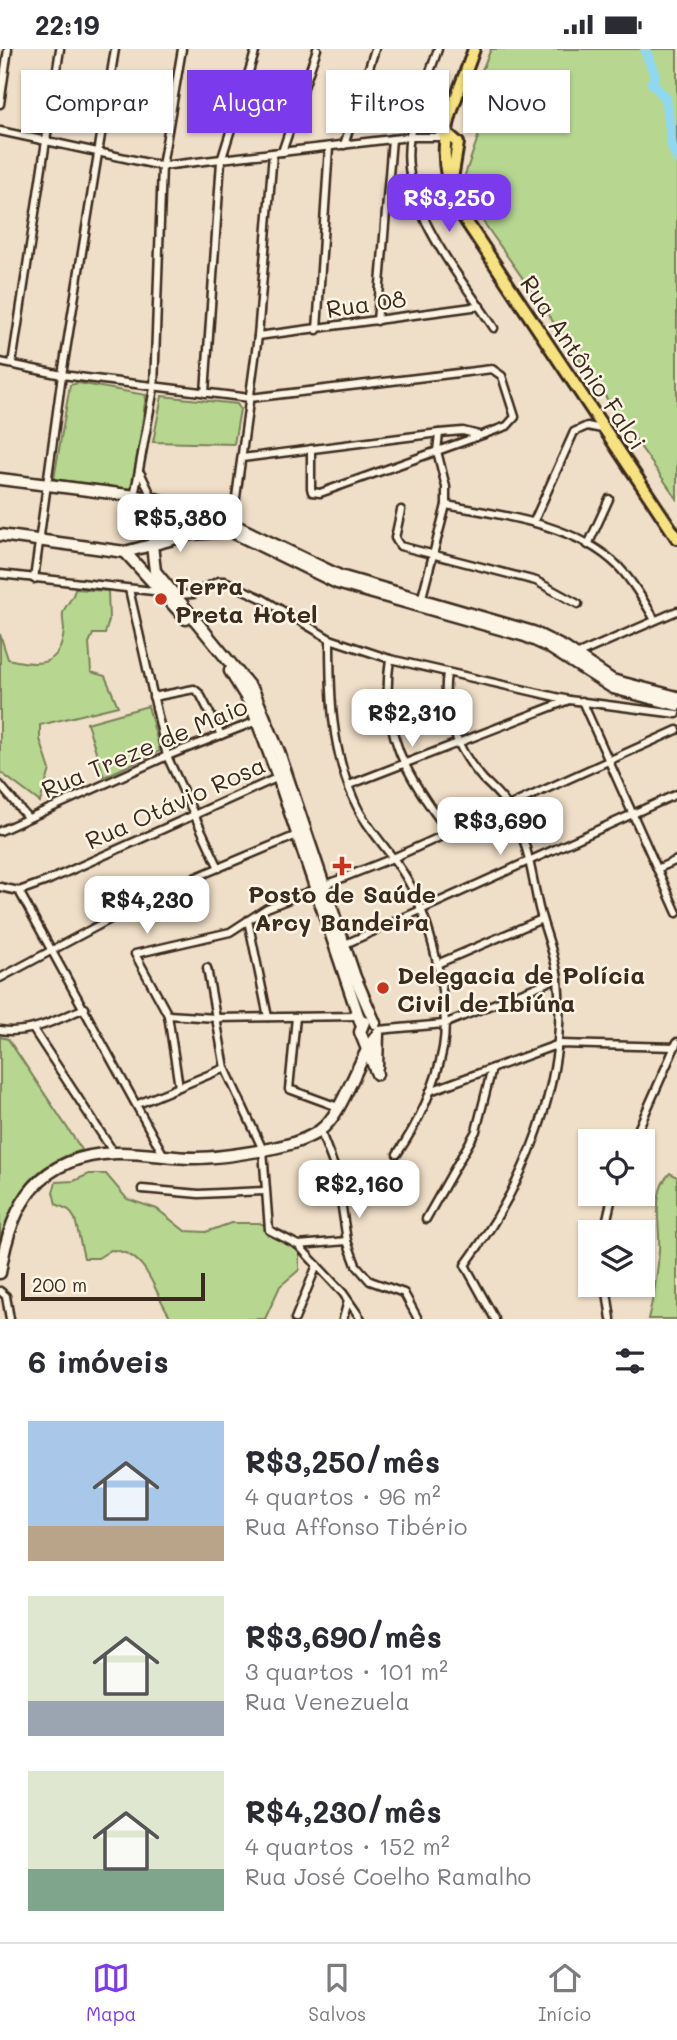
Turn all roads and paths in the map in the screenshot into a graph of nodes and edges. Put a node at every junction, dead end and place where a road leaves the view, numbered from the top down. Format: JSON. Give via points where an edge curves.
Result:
{"nodes":[{"id":1,"x":8,"y":49,"type":"edge"},
{"id":2,"x":60,"y":49,"type":"edge"},
{"id":3,"x":115,"y":49,"type":"edge"},
{"id":4,"x":181,"y":49,"type":"edge"},
{"id":5,"x":256,"y":49,"type":"edge"},
{"id":6,"x":317,"y":49,"type":"edge"},
{"id":7,"x":375,"y":49,"type":"edge"},
{"id":8,"x":438,"y":49,"type":"edge"},
{"id":9,"x":474,"y":49,"type":"edge"},
{"id":10,"x":0,"y":104,"type":"edge"},
{"id":11,"x":0,"y":131,"type":"edge"},
{"id":12,"x":409,"y":137,"type":"junction"},
{"id":13,"x":444,"y":137,"type":"junction"},
{"id":14,"x":392,"y":139,"type":"junction"},
{"id":15,"x":46,"y":141,"type":"junction"},
{"id":16,"x":344,"y":145,"type":"junction"},
{"id":17,"x":329,"y":147,"type":"junction"},
{"id":18,"x":99,"y":152,"type":"junction"},
{"id":19,"x":282,"y":152,"type":"junction"},
{"id":20,"x":273,"y":153,"type":"junction"},
{"id":21,"x":221,"y":161,"type":"junction"},
{"id":22,"x":162,"y":166,"type":"junction"},
{"id":23,"x":480,"y":306,"type":"junction"},
{"id":24,"x":377,"y":321,"type":"junction"},
{"id":25,"x":494,"y":328,"type":"dead end"},
{"id":26,"x":317,"y":330,"type":"junction"},
{"id":27,"x":258,"y":336,"type":"junction"},
{"id":28,"x":0,"y":362,"type":"edge"},
{"id":29,"x":12,"y":364,"type":"junction"},
{"id":30,"x":62,"y":375,"type":"junction"},
{"id":31,"x":154,"y":388,"type":"junction"},
{"id":32,"x":205,"y":393,"type":"junction"},
{"id":33,"x":250,"y":398,"type":"junction"},
{"id":34,"x":605,"y":430,"type":"junction"},
{"id":35,"x":439,"y":433,"type":"junction"},
{"id":36,"x":480,"y":435,"type":"junction"},
{"id":37,"x":311,"y":449,"type":"junction"},
{"id":38,"x":438,"y":451,"type":"junction"},
{"id":39,"x":242,"y":458,"type":"junction"},
{"id":40,"x":141,"y":474,"type":"junction"},
{"id":41,"x":0,"y":479,"type":"edge"},
{"id":42,"x":46,"y":485,"type":"junction"},
{"id":43,"x":134,"y":497,"type":"junction"},
{"id":44,"x":152,"y":498,"type":"junction"},
{"id":45,"x":609,"y":499,"type":"dead end"},
{"id":46,"x":446,"y":505,"type":"junction"},
{"id":47,"x":401,"y":510,"type":"dead end"},
{"id":48,"x":534,"y":521,"type":"junction"},
{"id":49,"x":231,"y":528,"type":"junction"},
{"id":50,"x":0,"y":535,"type":"edge"},
{"id":51,"x":677,"y":538,"type":"edge"},
{"id":52,"x":38,"y":540,"type":"junction"},
{"id":53,"x":152,"y":545,"type":"junction"},
{"id":54,"x":588,"y":545,"type":"junction"},
{"id":55,"x":125,"y":552,"type":"junction"},
{"id":56,"x":434,"y":555,"type":"junction"},
{"id":57,"x":0,"y":574,"type":"edge"},
{"id":58,"x":34,"y":579,"type":"junction"},
{"id":59,"x":129,"y":589,"type":"junction"},
{"id":60,"x":159,"y":592,"type":"junction"},
{"id":61,"x":171,"y":593,"type":"junction"},
{"id":62,"x":421,"y":602,"type":"junction"},
{"id":63,"x":579,"y":604,"type":"dead end"},
{"id":64,"x":677,"y":611,"type":"edge"},
{"id":65,"x":655,"y":620,"type":"junction"},
{"id":66,"x":330,"y":639,"type":"junction"},
{"id":67,"x":573,"y":658,"type":"junction"},
{"id":68,"x":390,"y":659,"type":"junction"},
{"id":69,"x":447,"y":673,"type":"junction"},
{"id":70,"x":250,"y":694,"type":"junction"},
{"id":71,"x":153,"y":697,"type":"junction"},
{"id":72,"x":677,"y":697,"type":"edge"},
{"id":73,"x":569,"y":700,"type":"junction"},
{"id":74,"x":582,"y":701,"type":"junction"},
{"id":75,"x":677,"y":705,"type":"edge"},
{"id":76,"x":677,"y":714,"type":"edge"},
{"id":77,"x":261,"y":719,"type":"junction"},
{"id":78,"x":677,"y":730,"type":"edge"},
{"id":79,"x":221,"y":735,"type":"junction"},
{"id":80,"x":458,"y":744,"type":"junction"},
{"id":81,"x":167,"y":756,"type":"junction"},
{"id":82,"x":608,"y":762,"type":"junction"},
{"id":83,"x":402,"y":763,"type":"junction"},
{"id":84,"x":282,"y":775,"type":"junction"},
{"id":85,"x":0,"y":785,"type":"edge"},
{"id":86,"x":349,"y":785,"type":"junction"},
{"id":87,"x":677,"y":794,"type":"edge"},
{"id":88,"x":509,"y":807,"type":"junction"},
{"id":89,"x":293,"y":808,"type":"junction"},
{"id":90,"x":194,"y":814,"type":"junction"},
{"id":91,"x":633,"y":814,"type":"junction"},
{"id":92,"x":27,"y":817,"type":"junction"},
{"id":93,"x":0,"y":831,"type":"edge"},
{"id":94,"x":449,"y":832,"type":"junction"},
{"id":95,"x":297,"y":835,"type":"junction"},
{"id":96,"x":393,"y":858,"type":"junction"},
{"id":97,"x":530,"y":858,"type":"junction"},
{"id":98,"x":677,"y":860,"type":"edge"},
{"id":99,"x":219,"y":868,"type":"junction"},
{"id":100,"x":657,"y":869,"type":"junction"},
{"id":101,"x":0,"y":887,"type":"edge"},
{"id":102,"x":321,"y":889,"type":"junction"},
{"id":103,"x":19,"y":891,"type":"junction"},
{"id":104,"x":422,"y":909,"type":"junction"},
{"id":105,"x":677,"y":913,"type":"edge"},
{"id":106,"x":542,"y":919,"type":"junction"},
{"id":107,"x":248,"y":920,"type":"junction"},
{"id":108,"x":340,"y":946,"type":"junction"},
{"id":109,"x":50,"y":949,"type":"junction"},
{"id":110,"x":437,"y":964,"type":"junction"},
{"id":111,"x":207,"y":968,"type":"dead end"},
{"id":112,"x":0,"y":978,"type":"edge"},
{"id":113,"x":558,"y":978,"type":"junction"},
{"id":114,"x":351,"y":979,"type":"junction"},
{"id":115,"x":85,"y":1008,"type":"junction"},
{"id":116,"x":168,"y":1015,"type":"junction"},
{"id":117,"x":268,"y":1017,"type":"junction"},
{"id":118,"x":296,"y":1017,"type":"junction"},
{"id":119,"x":216,"y":1018,"type":"junction"},
{"id":120,"x":444,"y":1024,"type":"junction"},
{"id":121,"x":361,"y":1027,"type":"junction"},
{"id":122,"x":376,"y":1028,"type":"junction"},
{"id":123,"x":33,"y":1029,"type":"junction"},
{"id":124,"x":0,"y":1030,"type":"edge"},
{"id":125,"x":559,"y":1044,"type":"junction"},
{"id":126,"x":676,"y":1044,"type":"edge"},
{"id":127,"x":367,"y":1047,"type":"junction"},
{"id":128,"x":225,"y":1068,"type":"junction"},
{"id":129,"x":492,"y":1068,"type":"junction"},
{"id":130,"x":351,"y":1078,"type":"junction"},
{"id":131,"x":179,"y":1087,"type":"junction"},
{"id":132,"x":430,"y":1091,"type":"junction"},
{"id":133,"x":138,"y":1104,"type":"junction"},
{"id":134,"x":338,"y":1107,"type":"junction"},
{"id":135,"x":638,"y":1129,"type":"edge"},
{"id":136,"x":320,"y":1130,"type":"junction"},
{"id":137,"x":263,"y":1150,"type":"junction"},
{"id":138,"x":114,"y":1153,"type":"junction"},
{"id":139,"x":163,"y":1154,"type":"junction"},
{"id":140,"x":397,"y":1154,"type":"dead end"},
{"id":141,"x":142,"y":1189,"type":"dead end"},
{"id":142,"x":265,"y":1191,"type":"junction"},
{"id":143,"x":426,"y":1219,"type":"dead end"},
{"id":144,"x":347,"y":1241,"type":"junction"},
{"id":145,"x":298,"y":1245,"type":"junction"},
{"id":146,"x":317,"y":1265,"type":"junction"},
{"id":147,"x":0,"y":1273,"type":"edge"},
{"id":148,"x":0,"y":1291,"type":"edge"},
{"id":149,"x":608,"y":1297,"type":"edge"},
{"id":150,"x":348,"y":1301,"type":"junction"},
{"id":151,"x":10,"y":1319,"type":"edge"},
{"id":152,"x":295,"y":1319,"type":"edge"},
{"id":153,"x":343,"y":1319,"type":"edge"},
{"id":154,"x":361,"y":1319,"type":"edge"},
{"id":155,"x":418,"y":1319,"type":"edge"},
{"id":156,"x":495,"y":1319,"type":"edge"},
{"id":157,"x":611,"y":1319,"type":"edge"}],
"edges":[{"from":1,"to":10,"type":"street"},
{"from":2,"to":15,"type":"street"},
{"from":3,"to":18,"type":"street"},
{"from":4,"to":22,"type":"street"},
{"from":5,"to":21,"type":"street"},
{"from":6,"to":19,"type":"street"},
{"from":7,"to":16,"type":"street"},
{"from":8,"to":12,"type":"street"},
{"from":9,"to":13,"type":"main road"},
{"from":11,"to":15,"type":"street"},
{"from":12,"to":13,"type":"street"},
{"from":12,"to":14,"type":"street"},
{"from":12,"to":23,"type":"street","via":[[415,201]]},
{"from":13,"to":34,"type":"main road","name":"Rua Antônio Falci","via":[[458,143],[451,174],[456,206]]},
{"from":14,"to":16,"type":"street"},
{"from":14,"to":24,"type":"street"},
{"from":15,"to":18,"type":"street"},
{"from":15,"to":29,"type":"street"},
{"from":16,"to":17,"type":"street"},
{"from":17,"to":19,"type":"street"},
{"from":17,"to":26,"type":"street"},
{"from":18,"to":22,"type":"street"},
{"from":18,"to":30,"type":"street"},
{"from":19,"to":20,"type":"street"},
{"from":20,"to":21,"type":"street"},
{"from":20,"to":27,"type":"street"},
{"from":21,"to":22,"type":"street"},
{"from":21,"to":32,"type":"street"},
{"from":22,"to":31,"type":"street"},
{"from":23,"to":24,"type":"street","name":"Rua 08"},
{"from":23,"to":25,"type":"street"},
{"from":24,"to":26,"type":"street","name":"Rua 08"},
{"from":26,"to":27,"type":"street","name":"Rua 08"},
{"from":27,"to":33,"type":"street"},
{"from":28,"to":29,"type":"street"},
{"from":29,"to":30,"type":"street"},
{"from":30,"to":31,"type":"street"},
{"from":30,"to":42,"type":"street"},
{"from":31,"to":32,"type":"street"},
{"from":31,"to":40,"type":"street"},
{"from":32,"to":33,"type":"street"},
{"from":33,"to":36,"type":"street","via":[[492,369],[502,376],[514,421]]},
{"from":33,"to":39,"type":"street"},
{"from":34,"to":48,"type":"street","via":[[587,426],[574,432]]},
{"from":34,"to":51,"type":"main road","name":"Rua Antônio Falci"},
{"from":35,"to":36,"type":"street"},
{"from":35,"to":37,"type":"street"},
{"from":35,"to":38,"type":"street"},
{"from":36,"to":38,"type":"street"},
{"from":37,"to":38,"type":"street","via":[[311,488],[315,493]]},
{"from":37,"to":39,"type":"street"},
{"from":38,"to":46,"type":"street"},
{"from":39,"to":49,"type":"street"},
{"from":40,"to":43,"type":"street"},
{"from":40,"to":44,"type":"street"},
{"from":41,"to":42,"type":"main road"},
{"from":42,"to":43,"type":"main road"},
{"from":42,"to":52,"type":"street"},
{"from":43,"to":44,"type":"main road"},
{"from":44,"to":49,"type":"main road"},
{"from":44,"to":53,"type":"main road","via":[[159,523]]},
{"from":45,"to":54,"type":"street"},
{"from":46,"to":48,"type":"street"},
{"from":46,"to":56,"type":"street"},
{"from":47,"to":56,"type":"street","via":[[396,543]]},
{"from":48,"to":54,"type":"street"},
{"from":49,"to":53,"type":"main road"},
{"from":49,"to":62,"type":"main road","via":[[338,580]]},
{"from":50,"to":52,"type":"main road"},
{"from":52,"to":55,"type":"main road"},
{"from":52,"to":58,"type":"street"},
{"from":53,"to":55,"type":"main road"},
{"from":53,"to":61,"type":"main road","via":[[155,571]]},
{"from":54,"to":65,"type":"street","via":[[616,564]]},
{"from":55,"to":60,"type":"main road"},
{"from":56,"to":62,"type":"street"},
{"from":56,"to":63,"type":"street","via":[[536,581]]},
{"from":57,"to":58,"type":"street"},
{"from":58,"to":59,"type":"street"},
{"from":59,"to":60,"type":"street"},
{"from":59,"to":71,"type":"street"},
{"from":60,"to":61,"type":"street"},
{"from":60,"to":70,"type":"main road"},
{"from":61,"to":66,"type":"street","via":[[185,597],[219,581],[233,583]]},
{"from":61,"to":70,"type":"main road"},
{"from":62,"to":67,"type":"main road","via":[[525,636]]},
{"from":64,"to":65,"type":"street"},
{"from":65,"to":67,"type":"street"},
{"from":66,"to":68,"type":"street"},
{"from":66,"to":86,"type":"street","via":[[331,715]]},
{"from":67,"to":72,"type":"main road","via":[[612,680]]},
{"from":67,"to":75,"type":"main road","via":[[613,688]]},
{"from":68,"to":69,"type":"street"},
{"from":68,"to":83,"type":"street","via":[[389,711]]},
{"from":69,"to":73,"type":"street"},
{"from":69,"to":80,"type":"street","via":[[449,718]]},
{"from":70,"to":77,"type":"main road"},
{"from":71,"to":79,"type":"street","via":[[194,689]]},
{"from":71,"to":81,"type":"street"},
{"from":73,"to":74,"type":"street"},
{"from":73,"to":80,"type":"street"},
{"from":74,"to":76,"type":"street"},
{"from":74,"to":82,"type":"street"},
{"from":77,"to":79,"type":"street","name":"Rua Treze de Maio"},
{"from":77,"to":84,"type":"main road"},
{"from":78,"to":82,"type":"street"},
{"from":79,"to":81,"type":"street","name":"Rua Treze de Maio"},
{"from":80,"to":83,"type":"street"},
{"from":80,"to":88,"type":"street"},
{"from":81,"to":90,"type":"street"},
{"from":81,"to":92,"type":"street","name":"Rua Treze de Maio"},
{"from":82,"to":88,"type":"street"},
{"from":82,"to":91,"type":"street"},
{"from":83,"to":86,"type":"street"},
{"from":83,"to":94,"type":"street"},
{"from":84,"to":89,"type":"main road"},
{"from":84,"to":90,"type":"street","name":"Rua Otávio Rosa"},
{"from":85,"to":92,"type":"street"},
{"from":86,"to":96,"type":"street","via":[[360,812]]},
{"from":87,"to":91,"type":"street"},
{"from":88,"to":94,"type":"street"},
{"from":88,"to":97,"type":"street"},
{"from":89,"to":95,"type":"main road"},
{"from":89,"to":102,"type":"main road"},
{"from":90,"to":99,"type":"street"},
{"from":90,"to":103,"type":"street","name":"Rua Otávio Rosa"},
{"from":91,"to":97,"type":"street"},
{"from":91,"to":100,"type":"street"},
{"from":92,"to":93,"type":"street","name":"Rua Treze de Maio"},
{"from":94,"to":96,"type":"street"},
{"from":95,"to":99,"type":"street"},
{"from":95,"to":102,"type":"main road"},
{"from":96,"to":102,"type":"street"},
{"from":96,"to":104,"type":"street"},
{"from":97,"to":104,"type":"street"},
{"from":97,"to":106,"type":"street"},
{"from":98,"to":100,"type":"street"},
{"from":99,"to":109,"type":"street"},
{"from":100,"to":105,"type":"street"},
{"from":101,"to":103,"type":"street"},
{"from":102,"to":107,"type":"street","via":[[267,908]]},
{"from":102,"to":108,"type":"main road"},
{"from":103,"to":109,"type":"street"},
{"from":104,"to":108,"type":"street"},
{"from":104,"to":110,"type":"street"},
{"from":106,"to":110,"type":"street"},
{"from":106,"to":113,"type":"street"},
{"from":107,"to":116,"type":"street","via":[[217,938],[135,954]]},
{"from":107,"to":117,"type":"street"},
{"from":108,"to":114,"type":"main road"},
{"from":109,"to":112,"type":"street"},
{"from":109,"to":115,"type":"street"},
{"from":110,"to":120,"type":"street"},
{"from":111,"to":119,"type":"street"},
{"from":113,"to":120,"type":"street"},
{"from":113,"to":125,"type":"street"},
{"from":114,"to":121,"type":"main road"},
{"from":114,"to":122,"type":"main road"},
{"from":115,"to":123,"type":"street"},
{"from":115,"to":133,"type":"street"},
{"from":116,"to":119,"type":"street"},
{"from":116,"to":131,"type":"street"},
{"from":117,"to":118,"type":"street"},
{"from":117,"to":119,"type":"street"},
{"from":118,"to":121,"type":"street"},
{"from":118,"to":134,"type":"street","via":[[289,1089]]},
{"from":119,"to":128,"type":"street"},
{"from":120,"to":122,"type":"street"},
{"from":120,"to":132,"type":"street","via":[[443,1046]]},
{"from":121,"to":122,"type":"main road"},
{"from":121,"to":122,"type":"main road","via":[[370,1039]]},
{"from":121,"to":127,"type":"main road"},
{"from":121,"to":130,"type":"main road"},
{"from":122,"to":127,"type":"main road"},
{"from":122,"to":127,"type":"main road","via":[[377,1075]]},
{"from":123,"to":124,"type":"street"},
{"from":123,"to":138,"type":"street"},
{"from":125,"to":126,"type":"street"},
{"from":125,"to":129,"type":"street"},
{"from":125,"to":156,"type":"street","via":[[529,1154],[492,1226],[465,1265]]},
{"from":126,"to":135,"type":"street"},
{"from":127,"to":130,"type":"main road"},
{"from":128,"to":131,"type":"street"},
{"from":128,"to":137,"type":"street"},
{"from":129,"to":132,"type":"street"},
{"from":129,"to":143,"type":"street","via":[[476,1131]]},
{"from":130,"to":134,"type":"main road"},
{"from":131,"to":133,"type":"street"},
{"from":132,"to":140,"type":"street","via":[[412,1133]]},
{"from":133,"to":139,"type":"street"},
{"from":134,"to":136,"type":"main road"},
{"from":136,"to":137,"type":"main road","via":[[291,1144]]},
{"from":136,"to":144,"type":"street","via":[[337,1174]]},
{"from":137,"to":139,"type":"main road","via":[[196,1158]]},
{"from":137,"to":142,"type":"street"},
{"from":138,"to":139,"type":"main road"},
{"from":138,"to":147,"type":"main road","via":[[58,1165],[35,1183],[11,1233]]},
{"from":141,"to":142,"type":"street","via":[[199,1194]]},
{"from":142,"to":145,"type":"street","via":[[269,1230]]},
{"from":144,"to":145,"type":"street"},
{"from":144,"to":155,"type":"street","via":[[356,1265],[370,1281],[407,1296]]},
{"from":145,"to":146,"type":"street"},
{"from":146,"to":150,"type":"street"},
{"from":146,"to":152,"type":"street"},
{"from":148,"to":151,"type":"street","via":[[6,1296]]},
{"from":149,"to":157,"type":"street"},
{"from":150,"to":153,"type":"street"},
{"from":150,"to":154,"type":"street"}]}
